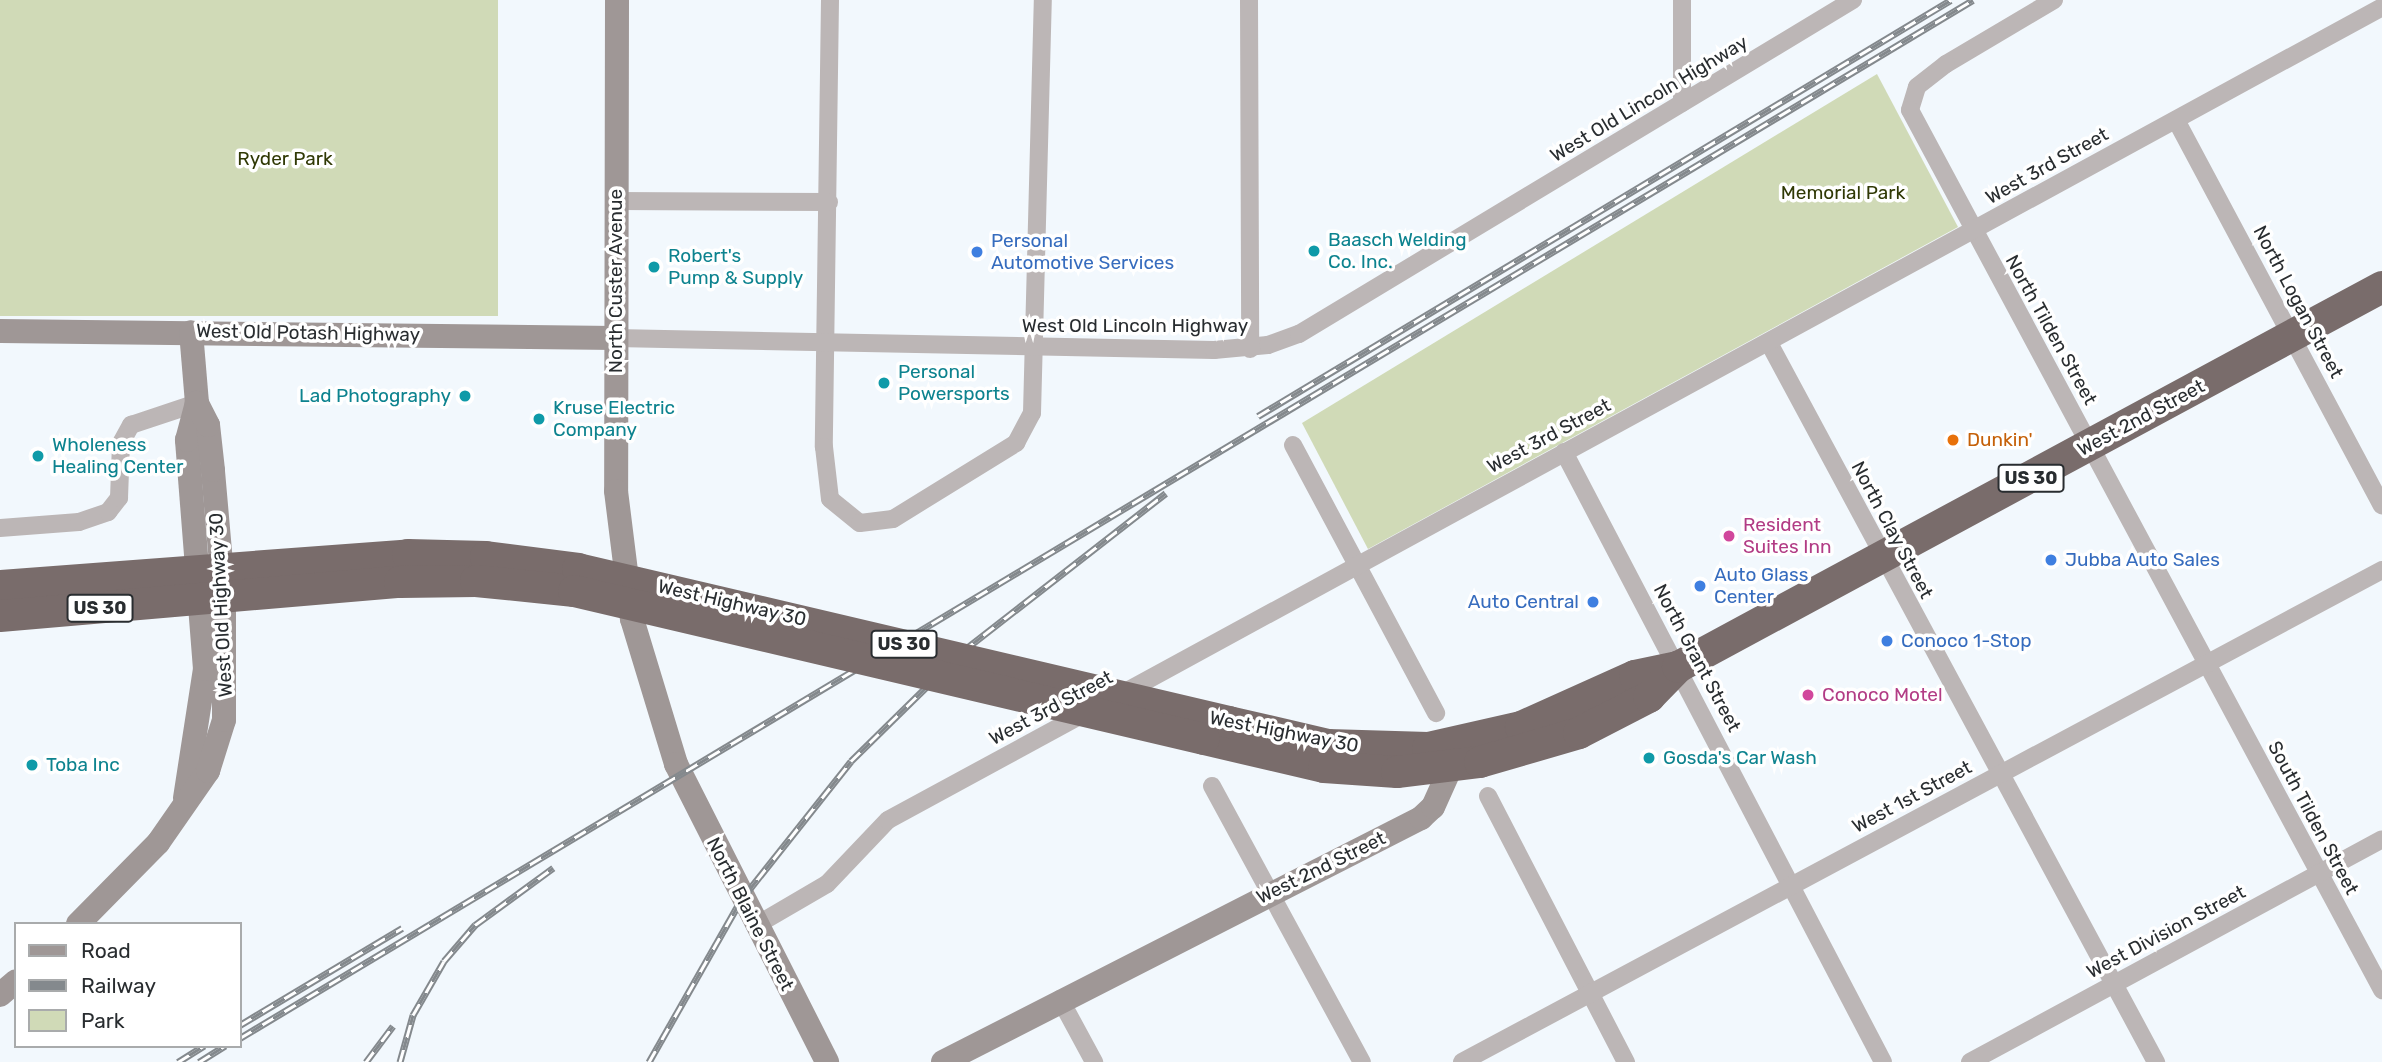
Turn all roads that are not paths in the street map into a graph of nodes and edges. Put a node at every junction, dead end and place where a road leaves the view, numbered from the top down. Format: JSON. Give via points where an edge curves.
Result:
{"nodes":[{"id":1,"x":617,"y":0,"type":"edge"},
{"id":2,"x":830,"y":0,"type":"edge"},
{"id":3,"x":1043,"y":0,"type":"edge"},
{"id":4,"x":1249,"y":0,"type":"edge"},
{"id":5,"x":1682,"y":0,"type":"edge"},
{"id":6,"x":1853,"y":0,"type":"edge"},
{"id":7,"x":2054,"y":0,"type":"edge"},
{"id":8,"x":2382,"y":8,"type":"edge"},
{"id":9,"x":1682,"y":103,"type":"junction"},
{"id":10,"x":2176,"y":120,"type":"junction"},
{"id":11,"x":617,"y":201,"type":"junction"},
{"id":12,"x":829,"y":202,"type":"junction"},
{"id":13,"x":1972,"y":231,"type":"junction"},
{"id":14,"x":2382,"y":288,"type":"edge"},
{"id":15,"x":0,"y":331,"type":"edge"},
{"id":16,"x":191,"y":332,"type":"junction"},
{"id":17,"x":2293,"y":336,"type":"junction"},
{"id":18,"x":615,"y":338,"type":"junction"},
{"id":19,"x":828,"y":341,"type":"junction"},
{"id":20,"x":1769,"y":343,"type":"junction"},
{"id":21,"x":1036,"y":346,"type":"junction"},
{"id":22,"x":1250,"y":349,"type":"junction"},
{"id":23,"x":197,"y":403,"type":"junction"},
{"id":24,"x":1293,"y":445,"type":"dead end"},
{"id":25,"x":2091,"y":445,"type":"junction"},
{"id":26,"x":1564,"y":452,"type":"junction"},
{"id":27,"x":2382,"y":505,"type":"edge"},
{"id":28,"x":0,"y":528,"type":"edge"},
{"id":29,"x":1884,"y":559,"type":"junction"},
{"id":30,"x":1356,"y":562,"type":"junction"},
{"id":31,"x":2382,"y":570,"type":"edge"},
{"id":32,"x":210,"y":583,"type":"junction"},
{"id":33,"x":0,"y":586,"type":"edge"},
{"id":34,"x":0,"y":617,"type":"edge"},
{"id":35,"x":2210,"y":664,"type":"junction"},
{"id":36,"x":1678,"y":667,"type":"junction"},
{"id":37,"x":1436,"y":713,"type":"dead end"},
{"id":38,"x":1452,"y":756,"type":"junction"},
{"id":39,"x":676,"y":764,"type":"joint"},
{"id":40,"x":1998,"y":775,"type":"junction"},
{"id":41,"x":1212,"y":786,"type":"dead end"},
{"id":42,"x":1488,"y":796,"type":"dead end"},
{"id":43,"x":2382,"y":839,"type":"edge"},
{"id":44,"x":2317,"y":874,"type":"junction"},
{"id":45,"x":1793,"y":884,"type":"junction"},
{"id":46,"x":1271,"y":892,"type":"junction"},
{"id":47,"x":80,"y":922,"type":"edge"},
{"id":48,"x":755,"y":926,"type":"junction"},
{"id":49,"x":14,"y":983,"type":"edge"},
{"id":50,"x":2114,"y":984,"type":"junction"},
{"id":51,"x":2382,"y":990,"type":"edge"},
{"id":52,"x":1588,"y":994,"type":"junction"},
{"id":53,"x":0,"y":995,"type":"edge"},
{"id":54,"x":1060,"y":999,"type":"junction"},
{"id":55,"x":827,"y":1062,"type":"edge"},
{"id":56,"x":943,"y":1062,"type":"edge"},
{"id":57,"x":1094,"y":1062,"type":"edge"},
{"id":58,"x":1362,"y":1062,"type":"edge"},
{"id":59,"x":1462,"y":1062,"type":"edge"},
{"id":60,"x":1626,"y":1062,"type":"edge"},
{"id":61,"x":1883,"y":1062,"type":"edge"},
{"id":62,"x":1970,"y":1062,"type":"edge"},
{"id":63,"x":2156,"y":1062,"type":"edge"}],
"edges":[{"from":1,"to":11,"type":"street","name":"North Custer Avenue"},
{"from":2,"to":12,"type":"street"},
{"from":3,"to":21,"type":"street"},
{"from":4,"to":22,"type":"street"},
{"from":5,"to":9,"type":"street"},
{"from":6,"to":9,"type":"street","name":"West Old Lincoln Highway"},
{"from":7,"to":13,"type":"street","name":"North Tilden Street","via":[[1917,87],[1910,110]]},
{"from":8,"to":10,"type":"street","name":"West 3rd Street"},
{"from":9,"to":22,"type":"street","name":"West Old Lincoln Highway","via":[[1300,334]]},
{"from":10,"to":13,"type":"street","name":"West 3rd Street"},
{"from":10,"to":17,"type":"street","name":"North Logan Street"},
{"from":11,"to":12,"type":"street"},
{"from":11,"to":18,"type":"street","name":"North Custer Avenue"},
{"from":12,"to":19,"type":"street"},
{"from":13,"to":20,"type":"street","name":"West 3rd Street"},
{"from":13,"to":25,"type":"street","name":"North Tilden Street"},
{"from":14,"to":17,"type":"highway","name":"West 2nd Street","number":"US 30"},
{"from":15,"to":16,"type":"street","name":"West Old Potash Highway"},
{"from":16,"to":18,"type":"street","name":"West Old Potash Highway"},
{"from":16,"to":23,"type":"street","name":"West Old Highway 30"},
{"from":17,"to":25,"type":"highway","name":"West 2nd Street","number":"US 30"},
{"from":17,"to":27,"type":"street","name":"North Logan Street"},
{"from":18,"to":19,"type":"street","name":"West Old Lincoln Highway"},
{"from":18,"to":39,"type":"street","name":"North Custer Avenue","via":[[617,491],[625,584],[646,677]]},
{"from":19,"to":21,"type":"street","name":"West Old Lincoln Highway"},
{"from":19,"to":21,"type":"street","via":[[824,447],[830,499],[860,523],[893,519],[1016,443],[1032,413]]},
{"from":20,"to":26,"type":"street","name":"West 3rd Street"},
{"from":20,"to":29,"type":"street","name":"North Clay Street"},
{"from":21,"to":22,"type":"street","name":"West Old Lincoln Highway"},
{"from":23,"to":28,"type":"street","via":[[131,425],[121,443],[119,498],[108,512],[79,522]]},
{"from":23,"to":32,"type":"street","name":"West Old Highway 30","via":[[187,440]]},
{"from":24,"to":30,"type":"street"},
{"from":25,"to":29,"type":"highway","name":"West 2nd Street","number":"US 30"},
{"from":25,"to":35,"type":"street","name":"North Tilden Street"},
{"from":26,"to":30,"type":"street","name":"West 3rd Street"},
{"from":26,"to":36,"type":"street","name":"North Grant Street"},
{"from":29,"to":36,"type":"highway","name":"West 2nd Street","number":"US 30"},
{"from":29,"to":40,"type":"street","name":"North Clay Street"},
{"from":30,"to":37,"type":"street"},
{"from":30,"to":48,"type":"street","name":"West 3rd Street","via":[[888,820],[827,884]]},
{"from":31,"to":35,"type":"street","name":"West 1st Street"},
{"from":32,"to":33,"type":"highway","name":"West Highway 30","number":"US 30"},
{"from":32,"to":34,"type":"highway","name":"West Highway 30","number":"US 30"},
{"from":32,"to":38,"type":"highway","name":"West Highway 30","number":"US 30","bridge":true,"via":[[576,580],[1217,731],[1351,770]]},
{"from":32,"to":47,"type":"street","name":"West Old Highway 30","via":[[205,686],[185,798],[143,861]]},
{"from":35,"to":40,"type":"street","name":"West 1st Street"},
{"from":35,"to":44,"type":"street","name":"South Tilden Street"},
{"from":36,"to":38,"type":"highway","name":"West 2nd Street","number":"US 30","via":[[1635,676]]},
{"from":36,"to":45,"type":"street","name":"North Grant Street"},
{"from":38,"to":46,"type":"street","name":"West 2nd Street","via":[[1429,813]]},
{"from":39,"to":48,"type":"street","name":"North Blaine Street"},
{"from":40,"to":45,"type":"street","name":"West 1st Street"},
{"from":40,"to":50,"type":"street","name":"North Clay Street"},
{"from":41,"to":46,"type":"street"},
{"from":42,"to":52,"type":"street"},
{"from":43,"to":44,"type":"street","name":"West Division Street"},
{"from":44,"to":50,"type":"street","name":"West Division Street"},
{"from":44,"to":51,"type":"street","name":"South Tilden Street"},
{"from":45,"to":52,"type":"street","name":"West 1st Street"},
{"from":45,"to":61,"type":"street","name":"North Grant Street"},
{"from":46,"to":54,"type":"street","name":"West 2nd Street"},
{"from":46,"to":58,"type":"street"},
{"from":48,"to":55,"type":"street","name":"North Blaine Street"},
{"from":49,"to":53,"type":"street"},
{"from":50,"to":62,"type":"street","name":"West Division Street"},
{"from":50,"to":63,"type":"street","name":"North Clay Street"},
{"from":52,"to":59,"type":"street","name":"West 1st Street"},
{"from":52,"to":60,"type":"street"},
{"from":54,"to":56,"type":"street","name":"West 2nd Street"},
{"from":54,"to":57,"type":"street"}]}
